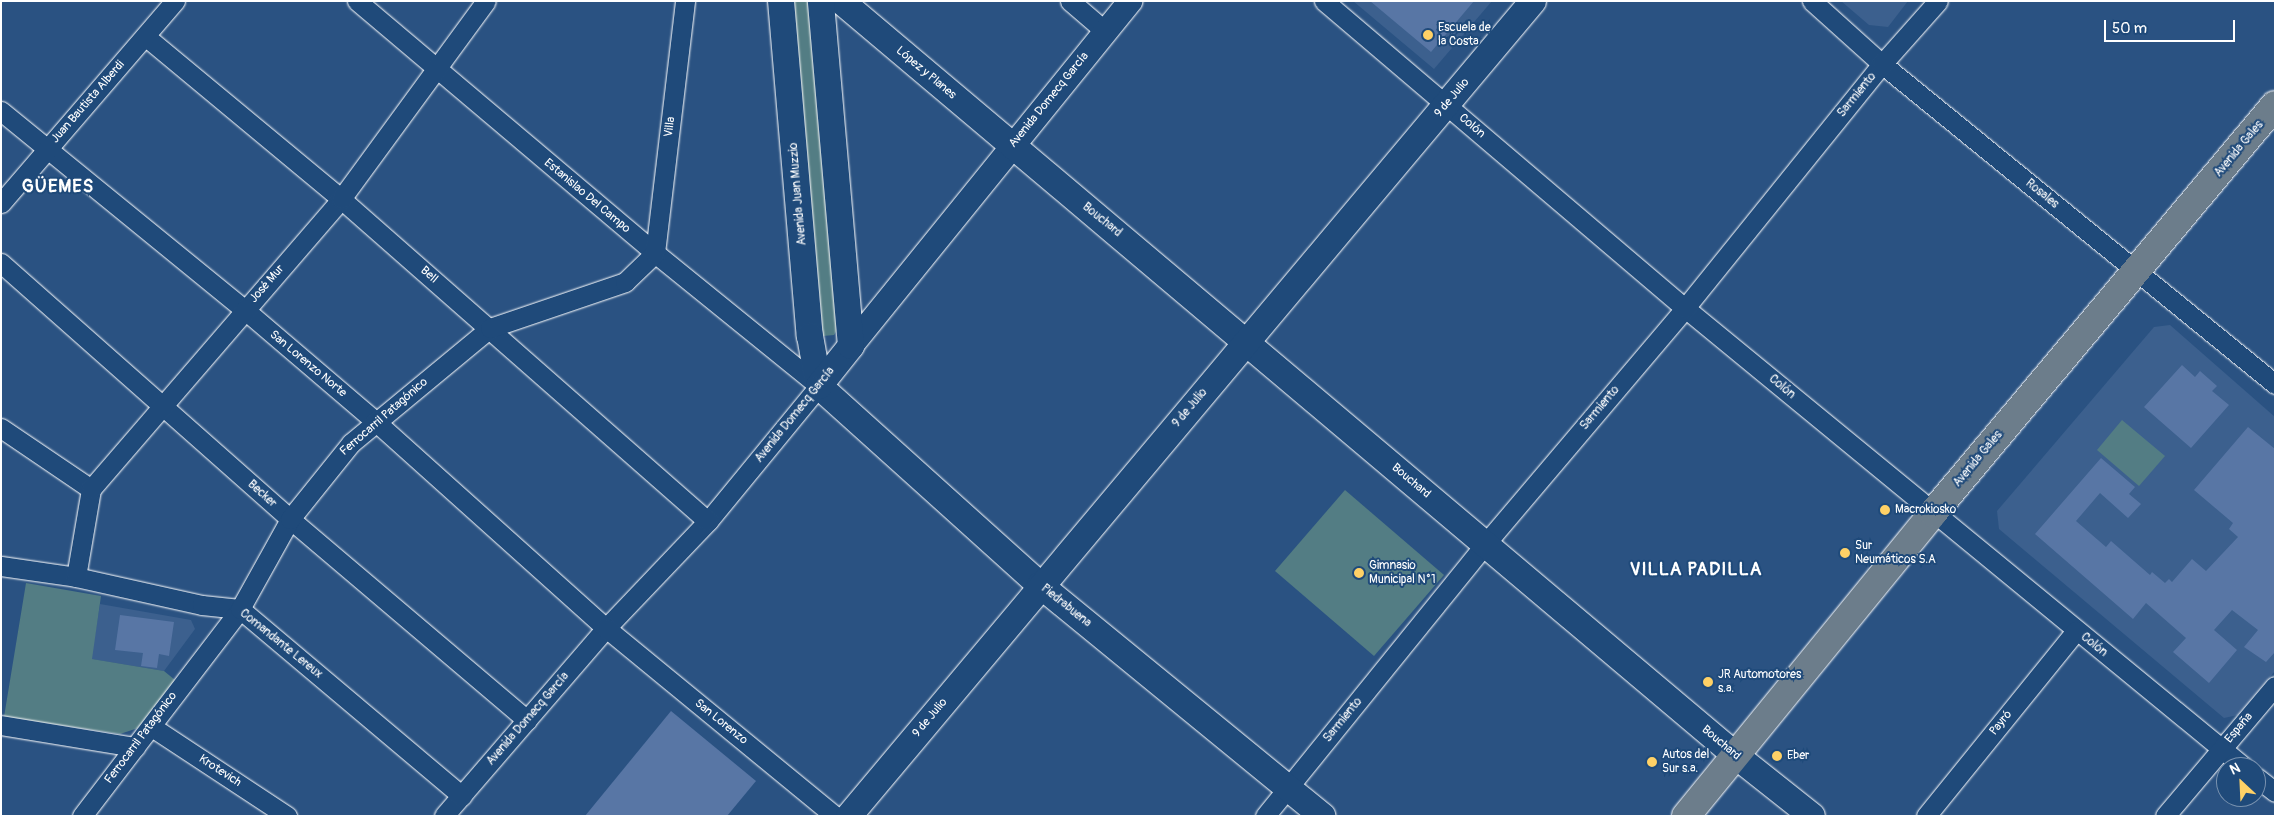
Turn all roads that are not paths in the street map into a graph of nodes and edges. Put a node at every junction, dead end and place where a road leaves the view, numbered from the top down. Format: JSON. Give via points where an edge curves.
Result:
{"nodes":[{"id":1,"x":175,"y":1,"type":"edge"},
{"id":2,"x":357,"y":1,"type":"edge"},
{"id":3,"x":486,"y":1,"type":"edge"},
{"id":4,"x":685,"y":1,"type":"edge"},
{"id":5,"x":781,"y":1,"type":"edge"},
{"id":6,"x":821,"y":1,"type":"edge"},
{"id":7,"x":841,"y":1,"type":"edge"},
{"id":8,"x":1070,"y":1,"type":"edge"},
{"id":9,"x":1130,"y":1,"type":"edge"},
{"id":10,"x":1324,"y":1,"type":"edge"},
{"id":11,"x":1534,"y":1,"type":"edge"},
{"id":12,"x":1812,"y":1,"type":"edge"},
{"id":13,"x":1938,"y":1,"type":"edge"},
{"id":14,"x":1105,"y":31,"type":"junction"},
{"id":15,"x":145,"y":36,"type":"junction"},
{"id":16,"x":1882,"y":64,"type":"junction"},
{"id":17,"x":436,"y":70,"type":"junction"},
{"id":18,"x":1447,"y":104,"type":"junction"},
{"id":19,"x":2275,"y":106,"type":"edge"},
{"id":20,"x":1,"y":111,"type":"edge"},
{"id":21,"x":1011,"y":145,"type":"junction"},
{"id":22,"x":46,"y":150,"type":"junction"},
{"id":23,"x":341,"y":199,"type":"junction"},
{"id":24,"x":1,"y":203,"type":"edge"},
{"id":25,"x":655,"y":253,"type":"junction"},
{"id":26,"x":1,"y":263,"type":"edge"},
{"id":27,"x":2136,"y":271,"type":"junction"},
{"id":28,"x":1686,"y":308,"type":"junction"},
{"id":29,"x":245,"y":310,"type":"junction"},
{"id":30,"x":490,"y":328,"type":"junction"},
{"id":31,"x":1245,"y":343,"type":"junction"},
{"id":32,"x":851,"y":346,"type":"junction"},
{"id":33,"x":2275,"y":384,"type":"edge"},
{"id":34,"x":819,"y":386,"type":"junction"},
{"id":35,"x":163,"y":405,"type":"junction"},
{"id":36,"x":375,"y":421,"type":"junction"},
{"id":37,"x":1,"y":428,"type":"edge"},
{"id":38,"x":91,"y":489,"type":"junction"},
{"id":39,"x":1933,"y":512,"type":"junction"},
{"id":40,"x":290,"y":519,"type":"junction"},
{"id":41,"x":708,"y":521,"type":"junction"},
{"id":42,"x":1486,"y":543,"type":"junction"},
{"id":43,"x":1,"y":566,"type":"edge"},
{"id":44,"x":76,"y":577,"type":"junction"},
{"id":45,"x":1040,"y":585,"type":"junction"},
{"id":46,"x":240,"y":609,"type":"junction"},
{"id":47,"x":606,"y":628,"type":"junction"},
{"id":48,"x":2076,"y":631,"type":"junction"},
{"id":49,"x":2275,"y":686,"type":"edge"},
{"id":50,"x":527,"y":720,"type":"junction"},
{"id":51,"x":1,"y":725,"type":"edge"},
{"id":52,"x":152,"y":727,"type":"junction"},
{"id":53,"x":135,"y":747,"type":"junction"},
{"id":54,"x":2222,"y":749,"type":"junction"},
{"id":55,"x":1735,"y":755,"type":"junction"},
{"id":56,"x":2232,"y":757,"type":"edge"},
{"id":57,"x":1288,"y":787,"type":"junction"},
{"id":58,"x":462,"y":796,"type":"junction"},
{"id":59,"x":82,"y":816,"type":"edge"},
{"id":60,"x":288,"y":816,"type":"edge"},
{"id":61,"x":444,"y":816,"type":"edge"},
{"id":62,"x":835,"y":816,"type":"edge"},
{"id":63,"x":849,"y":816,"type":"edge"},
{"id":64,"x":1265,"y":816,"type":"edge"},
{"id":65,"x":1322,"y":816,"type":"edge"},
{"id":66,"x":1686,"y":816,"type":"edge"},
{"id":67,"x":1812,"y":816,"type":"edge"},
{"id":68,"x":1926,"y":816,"type":"edge"},
{"id":69,"x":2165,"y":816,"type":"edge"}],
"edges":[{"from":1,"to":15,"type":"street","name":"Juan Bautista Alberdi"},
{"from":2,"to":17,"type":"street","name":"Estanislao Del Campo"},
{"from":3,"to":17,"type":"street","name":"José Mur"},
{"from":4,"to":25,"type":"street","name":"Villa"},
{"from":5,"to":34,"type":"main road","name":"Avenida Juan Muzzio","via":[[810,336]]},
{"from":6,"to":32,"type":"main road"},
{"from":7,"to":21,"type":"main road","name":"López y Planes"},
{"from":8,"to":14,"type":"street"},
{"from":9,"to":14,"type":"street","name":"Avenida Domecq García"},
{"from":10,"to":18,"type":"street","name":"Colón"},
{"from":11,"to":18,"type":"main road","name":"9 de Julio"},
{"from":12,"to":16,"type":"street","name":"Rosales"},
{"from":13,"to":16,"type":"street","name":"Sarmiento"},
{"from":14,"to":21,"type":"street","name":"Avenida Domecq García"},
{"from":15,"to":22,"type":"street","name":"Juan Bautista Alberdi"},
{"from":15,"to":23,"type":"street","name":"Bell"},
{"from":16,"to":27,"type":"street","name":"Rosales"},
{"from":16,"to":28,"type":"street","name":"Sarmiento"},
{"from":17,"to":23,"type":"street","name":"José Mur"},
{"from":17,"to":25,"type":"street","name":"Estanislao Del Campo"},
{"from":18,"to":28,"type":"street","name":"Colón"},
{"from":18,"to":31,"type":"main road","name":"9 de Julio"},
{"from":19,"to":27,"type":"main road","name":"Avenida Gales"},
{"from":20,"to":22,"type":"street","name":"San Lorenzo Norte"},
{"from":21,"to":31,"type":"main road","name":"Bouchard"},
{"from":21,"to":32,"type":"street","name":"Avenida Domecq García"},
{"from":22,"to":24,"type":"street","name":"Juan Bautista Alberdi"},
{"from":22,"to":29,"type":"street","name":"San Lorenzo Norte"},
{"from":23,"to":29,"type":"street","name":"José Mur"},
{"from":23,"to":30,"type":"street","name":"Bell"},
{"from":25,"to":30,"type":"street","name":"Ferrocarril Patagónico","via":[[625,282]]},
{"from":25,"to":34,"type":"street","name":"Estanislao Del Campo"},
{"from":26,"to":35,"type":"street","name":"Becker"},
{"from":27,"to":33,"type":"street","name":"Rosales"},
{"from":27,"to":39,"type":"main road","name":"Avenida Gales"},
{"from":28,"to":39,"type":"street","name":"Colón"},
{"from":28,"to":42,"type":"street","name":"Sarmiento"},
{"from":29,"to":35,"type":"street","name":"José Mur"},
{"from":29,"to":36,"type":"street","name":"San Lorenzo Norte"},
{"from":30,"to":36,"type":"street","name":"Ferrocarril Patagónico"},
{"from":30,"to":41,"type":"street","name":"Bell"},
{"from":31,"to":42,"type":"main road","name":"Bouchard"},
{"from":31,"to":45,"type":"main road","name":"9 de Julio"},
{"from":32,"to":34,"type":"main road","name":"Avenida Domecq García"},
{"from":34,"to":41,"type":"street","name":"Avenida Domecq García"},
{"from":34,"to":45,"type":"main road","name":"Piedrabuena"},
{"from":35,"to":38,"type":"street","name":"José Mur"},
{"from":35,"to":40,"type":"street","name":"Becker"},
{"from":36,"to":40,"type":"street","name":"Ferrocarril Patagónico","via":[[336,459]]},
{"from":36,"to":47,"type":"street","name":"San Lorenzo Norte"},
{"from":37,"to":38,"type":"street"},
{"from":38,"to":44,"type":"street"},
{"from":39,"to":48,"type":"street","name":"Colón"},
{"from":39,"to":55,"type":"main road","name":"Avenida Gales"},
{"from":40,"to":46,"type":"street","name":"Ferrocarril Patagónico"},
{"from":40,"to":50,"type":"street","name":"Becker"},
{"from":41,"to":47,"type":"street","name":"Avenida Domecq García"},
{"from":42,"to":55,"type":"main road","name":"Bouchard"},
{"from":42,"to":57,"type":"street","name":"Sarmiento"},
{"from":43,"to":44,"type":"street","name":"Comandante Lereux"},
{"from":44,"to":46,"type":"street","name":"Comandante Lereux","via":[[202,605]]},
{"from":45,"to":57,"type":"main road","name":"Piedrabuena"},
{"from":45,"to":63,"type":"main road","name":"9 de Julio"},
{"from":46,"to":52,"type":"street","name":"Ferrocarril Patagónico"},
{"from":46,"to":58,"type":"street","name":"Comandante Lereux"},
{"from":47,"to":50,"type":"street","name":"Avenida Domecq García"},
{"from":47,"to":62,"type":"street","name":"San Lorenzo"},
{"from":48,"to":54,"type":"street","name":"Colón"},
{"from":48,"to":68,"type":"street","name":"Payró"},
{"from":49,"to":54,"type":"street","name":"España"},
{"from":50,"to":58,"type":"street","name":"Avenida Domecq García"},
{"from":51,"to":53,"type":"street"},
{"from":52,"to":53,"type":"street","name":"Ferrocarril Patagónico"},
{"from":52,"to":60,"type":"street","name":"Krotevich"},
{"from":53,"to":59,"type":"street","name":"Ferrocarril Patagónico"},
{"from":54,"to":56,"type":"street","name":"Colón"},
{"from":54,"to":69,"type":"street","name":"España"},
{"from":55,"to":66,"type":"main road","name":"Avenida Gales"},
{"from":55,"to":67,"type":"main road","name":"Bouchard"},
{"from":57,"to":64,"type":"street","name":"Sarmiento"},
{"from":57,"to":65,"type":"main road","name":"Piedrabuena"},
{"from":58,"to":61,"type":"street","name":"Avenida Domecq García"}]}
